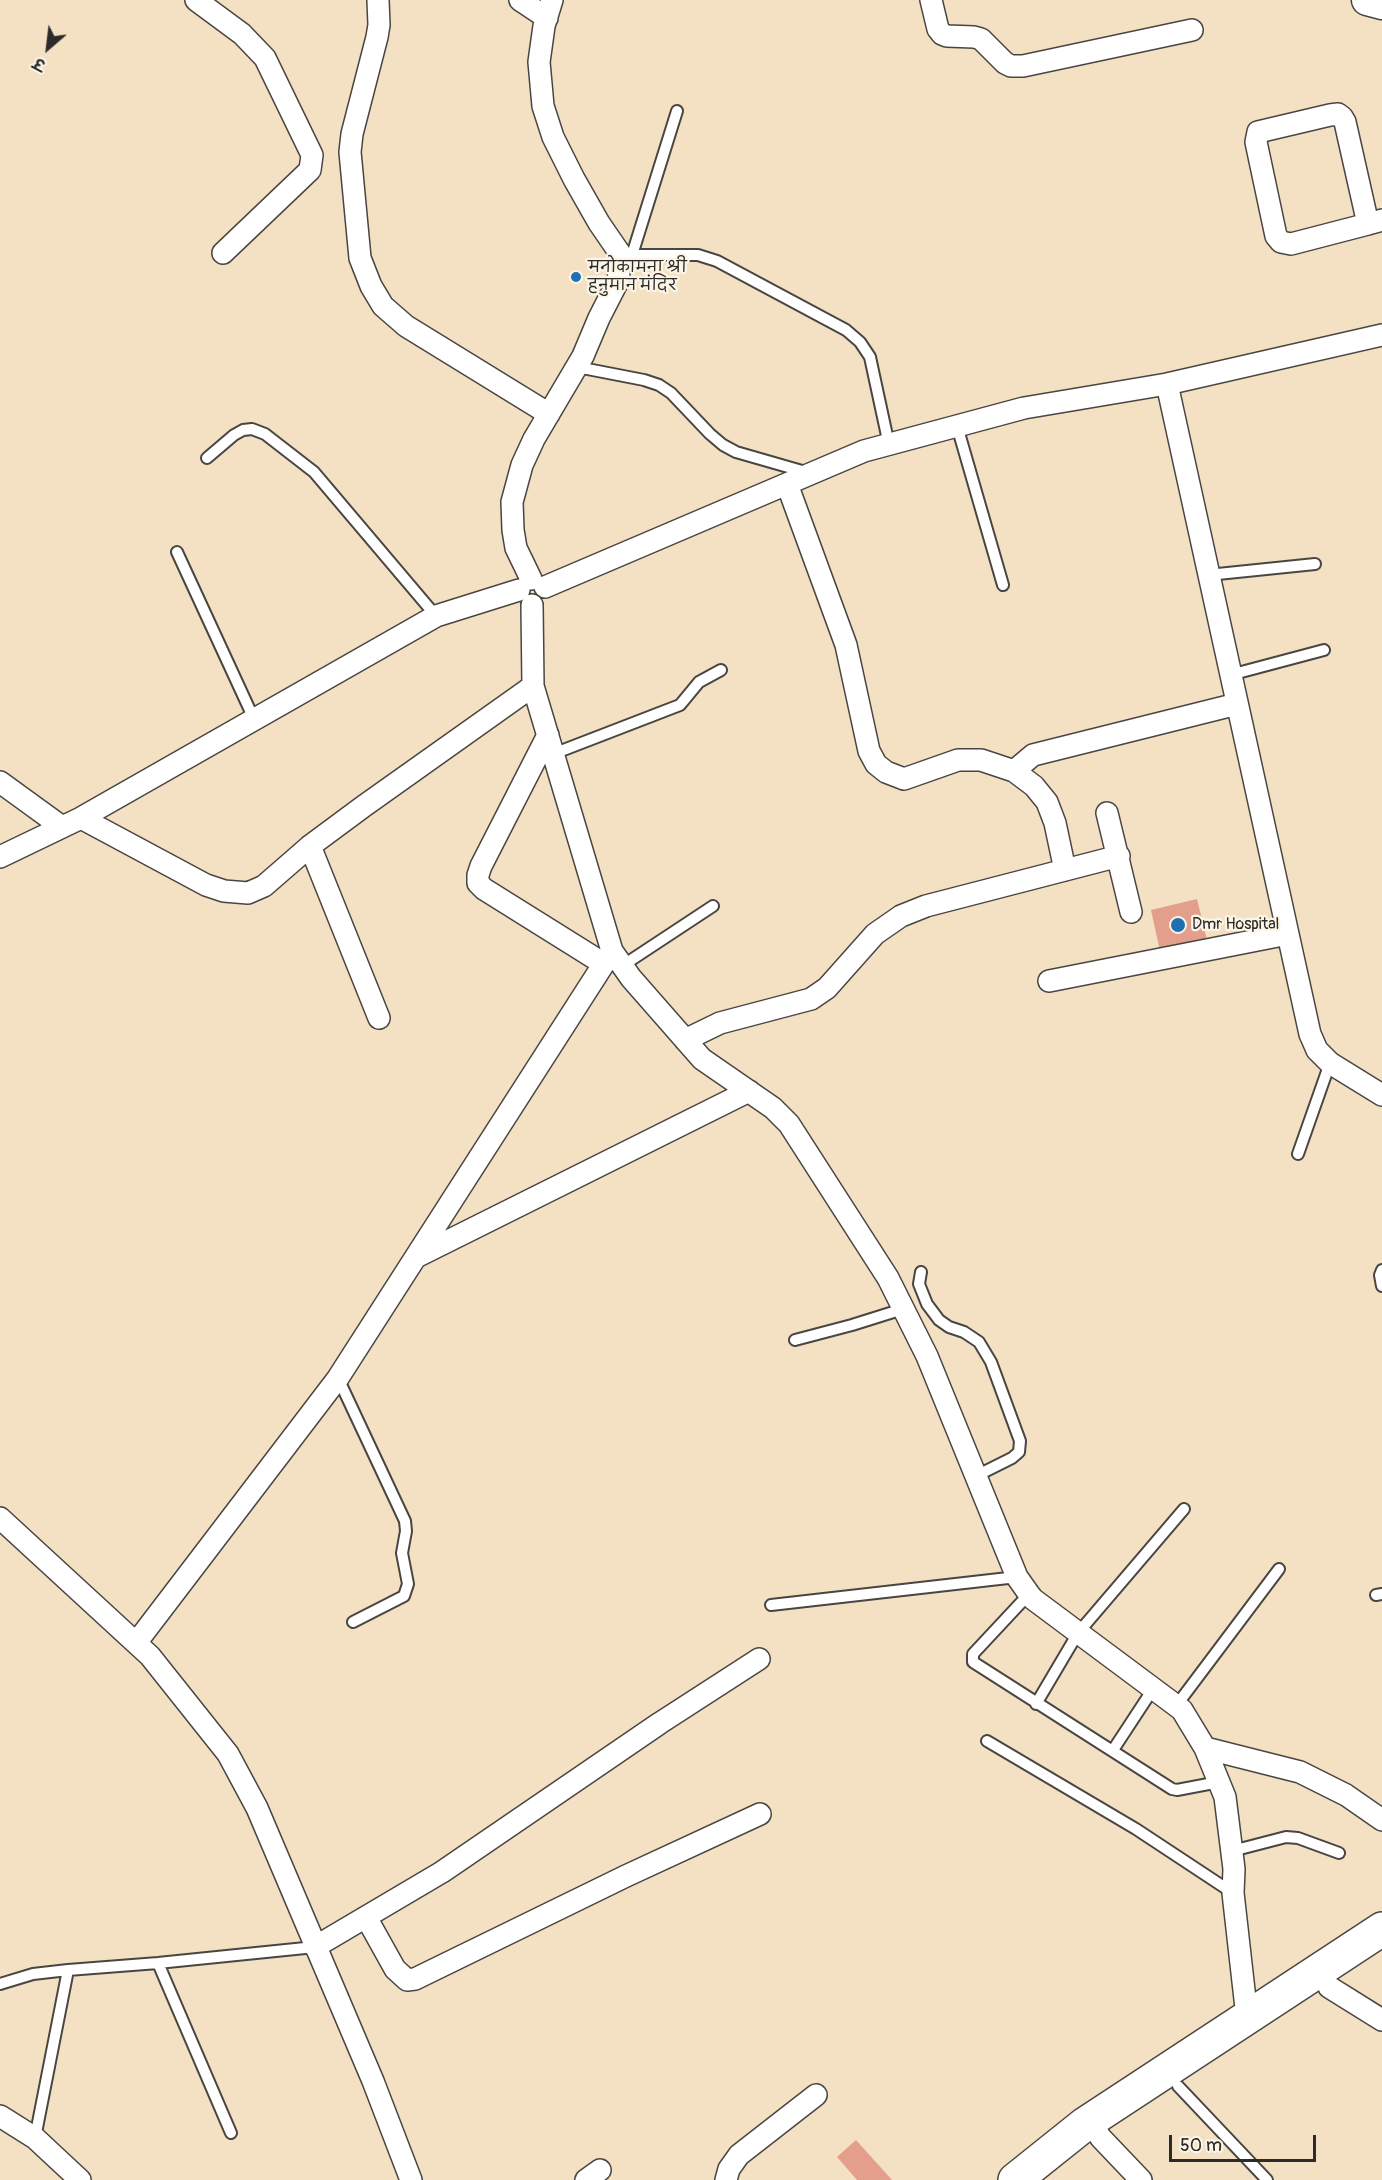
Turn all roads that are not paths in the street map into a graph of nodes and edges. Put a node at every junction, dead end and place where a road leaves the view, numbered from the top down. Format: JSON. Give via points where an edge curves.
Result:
{"nodes":[{"id":1,"x":196,"y":0,"type":"edge"},
{"id":2,"x":378,"y":0,"type":"edge"},
{"id":3,"x":520,"y":0,"type":"edge"},
{"id":4,"x":931,"y":0,"type":"edge"},
{"id":5,"x":1367,"y":0,"type":"edge"},
{"id":6,"x":1382,"y":4,"type":"edge"},
{"id":7,"x":549,"y":9,"type":"edge"},
{"id":8,"x":1191,"y":30,"type":"dead end"},
{"id":9,"x":677,"y":111,"type":"dead end"},
{"id":10,"x":1375,"y":222,"type":"edge"},
{"id":11,"x":223,"y":253,"type":"dead end"},
{"id":12,"x":626,"y":255,"type":"junction"},
{"id":13,"x":1382,"y":335,"type":"edge"},
{"id":14,"x":577,"y":367,"type":"junction"},
{"id":15,"x":1167,"y":384,"type":"junction"},
{"id":16,"x":549,"y":414,"type":"junction"},
{"id":17,"x":957,"y":426,"type":"junction"},
{"id":18,"x":889,"y":445,"type":"junction"},
{"id":19,"x":207,"y":458,"type":"dead end"},
{"id":20,"x":812,"y":474,"type":"junction"},
{"id":21,"x":787,"y":484,"type":"junction"},
{"id":22,"x":177,"y":552,"type":"dead end"},
{"id":23,"x":1315,"y":564,"type":"dead end"},
{"id":24,"x":1208,"y":575,"type":"junction"},
{"id":25,"x":1003,"y":585,"type":"dead end"},
{"id":26,"x":532,"y":590,"type":"junction"},
{"id":27,"x":436,"y":616,"type":"junction"},
{"id":28,"x":1324,"y":650,"type":"dead end"},
{"id":29,"x":721,"y":670,"type":"dead end"},
{"id":30,"x":1230,"y":675,"type":"junction"},
{"id":31,"x":533,"y":686,"type":"junction"},
{"id":32,"x":1237,"y":704,"type":"junction"},
{"id":33,"x":254,"y":719,"type":"junction"},
{"id":34,"x":550,"y":744,"type":"junction"},
{"id":35,"x":1014,"y":771,"type":"junction"},
{"id":36,"x":0,"y":782,"type":"edge"},
{"id":37,"x":1107,"y":813,"type":"dead end"},
{"id":38,"x":71,"y":823,"type":"junction"},
{"id":39,"x":310,"y":846,"type":"junction"},
{"id":40,"x":1119,"y":856,"type":"junction"},
{"id":41,"x":0,"y":857,"type":"edge"},
{"id":42,"x":1065,"y":870,"type":"junction"},
{"id":43,"x":712,"y":906,"type":"dead end"},
{"id":44,"x":1131,"y":912,"type":"dead end"},
{"id":45,"x":1288,"y":934,"type":"junction"},
{"id":46,"x":613,"y":961,"type":"junction"},
{"id":47,"x":1048,"y":981,"type":"dead end"},
{"id":48,"x":379,"y":1018,"type":"dead end"},
{"id":49,"x":685,"y":1040,"type":"junction"},
{"id":50,"x":1329,"y":1064,"type":"junction"},
{"id":51,"x":749,"y":1091,"type":"junction"},
{"id":52,"x":1382,"y":1095,"type":"edge"},
{"id":53,"x":1298,"y":1154,"type":"dead end"},
{"id":54,"x":416,"y":1258,"type":"junction"},
{"id":55,"x":1382,"y":1270,"type":"edge"},
{"id":56,"x":921,"y":1272,"type":"dead end"},
{"id":57,"x":1382,"y":1286,"type":"edge"},
{"id":58,"x":903,"y":1309,"type":"junction"},
{"id":59,"x":795,"y":1340,"type":"dead end"},
{"id":60,"x":338,"y":1378,"type":"junction"},
{"id":61,"x":976,"y":1476,"type":"junction"},
{"id":62,"x":1184,"y":1509,"type":"dead end"},
{"id":63,"x":0,"y":1518,"type":"edge"},
{"id":64,"x":1279,"y":1569,"type":"dead end"},
{"id":65,"x":1023,"y":1585,"type":"junction"},
{"id":66,"x":771,"y":1605,"type":"dead end"},
{"id":67,"x":353,"y":1622,"type":"dead end"},
{"id":68,"x":1078,"y":1633,"type":"junction"},
{"id":69,"x":136,"y":1643,"type":"junction"},
{"id":70,"x":759,"y":1659,"type":"dead end"},
{"id":71,"x":1153,"y":1689,"type":"junction"},
{"id":72,"x":1036,"y":1704,"type":"junction"},
{"id":73,"x":1176,"y":1706,"type":"junction"},
{"id":74,"x":987,"y":1741,"type":"dead end"},
{"id":75,"x":1206,"y":1748,"type":"junction"},
{"id":76,"x":1113,"y":1750,"type":"junction"},
{"id":77,"x":1219,"y":1782,"type":"junction"},
{"id":78,"x":760,"y":1814,"type":"dead end"},
{"id":79,"x":1382,"y":1820,"type":"edge"},
{"id":80,"x":1232,"y":1851,"type":"junction"},
{"id":81,"x":1340,"y":1853,"type":"dead end"},
{"id":82,"x":1233,"y":1893,"type":"junction"},
{"id":83,"x":366,"y":1917,"type":"junction"},
{"id":84,"x":1382,"y":1929,"type":"edge"},
{"id":85,"x":315,"y":1947,"type":"junction"},
{"id":86,"x":1382,"y":1952,"type":"edge"},
{"id":87,"x":158,"y":1963,"type":"junction"},
{"id":88,"x":68,"y":1970,"type":"junction"},
{"id":89,"x":0,"y":1984,"type":"edge"},
{"id":90,"x":1329,"y":1987,"type":"junction"},
{"id":91,"x":1247,"y":2017,"type":"junction"},
{"id":92,"x":1382,"y":2020,"type":"edge"},
{"id":93,"x":1178,"y":2086,"type":"junction"},
{"id":94,"x":816,"y":2095,"type":"dead end"},
{"id":95,"x":0,"y":2116,"type":"edge"},
{"id":96,"x":1095,"y":2129,"type":"junction"},
{"id":97,"x":231,"y":2133,"type":"dead end"},
{"id":98,"x":35,"y":2138,"type":"junction"},
{"id":99,"x":80,"y":2180,"type":"edge"},
{"id":100,"x":411,"y":2180,"type":"edge"},
{"id":101,"x":726,"y":2180,"type":"edge"},
{"id":102,"x":1015,"y":2180,"type":"edge"},
{"id":103,"x":1050,"y":2180,"type":"edge"},
{"id":104,"x":1140,"y":2180,"type":"edge"},
{"id":105,"x":1267,"y":2180,"type":"edge"}],
"edges":[{"from":1,"to":11,"type":"street","via":[[242,34],[265,58],[312,155],[310,170]]},
{"from":2,"to":16,"type":"street","via":[[377,37],[350,152],[360,258],[371,285],[383,306],[406,326]]},
{"from":3,"to":7,"type":"street"},
{"from":4,"to":8,"type":"street","via":[[942,33],[981,39],[1011,66]]},
{"from":5,"to":6,"type":"main road"},
{"from":7,"to":12,"type":"street","via":[[539,62],[543,106],[574,179],[599,223]]},
{"from":9,"to":12,"type":"lane"},
{"from":10,"to":10,"type":"street","via":[[1291,244],[1281,242],[1273,224],[1256,142],[1258,132],[1330,114],[1342,117]]},
{"from":12,"to":14,"type":"street","via":[[618,281]]},
{"from":12,"to":18,"type":"lane","via":[[698,255],[717,261],[846,330],[870,357]]},
{"from":13,"to":15,"type":"street"},
{"from":14,"to":16,"type":"street"},
{"from":14,"to":20,"type":"lane","via":[[659,385],[723,445]]},
{"from":15,"to":17,"type":"street","via":[[1024,408]]},
{"from":15,"to":24,"type":"street"},
{"from":16,"to":26,"type":"street","via":[[522,465],[512,502],[516,548]]},
{"from":17,"to":18,"type":"street"},
{"from":17,"to":25,"type":"lane"},
{"from":18,"to":20,"type":"street","via":[[864,451]]},
{"from":19,"to":27,"type":"lane","via":[[243,430],[265,434],[314,471]]},
{"from":20,"to":21,"type":"street"},
{"from":21,"to":26,"type":"street"},
{"from":21,"to":35,"type":"street","via":[[846,645],[869,751],[876,764],[904,779],[958,760],[981,760]]},
{"from":22,"to":33,"type":"lane"},
{"from":23,"to":24,"type":"lane"},
{"from":24,"to":30,"type":"street"},
{"from":26,"to":27,"type":"street"},
{"from":26,"to":31,"type":"street"},
{"from":27,"to":33,"type":"street"},
{"from":28,"to":30,"type":"lane"},
{"from":29,"to":34,"type":"lane","via":[[699,681],[680,705]]},
{"from":30,"to":32,"type":"street"},
{"from":31,"to":34,"type":"street"},
{"from":31,"to":39,"type":"street"},
{"from":32,"to":35,"type":"street","via":[[1033,755]]},
{"from":32,"to":45,"type":"street"},
{"from":33,"to":38,"type":"street"},
{"from":34,"to":46,"type":"street"},
{"from":34,"to":46,"type":"street","via":[[481,866],[478,883],[484,890]]},
{"from":35,"to":42,"type":"street","via":[[1047,802]]},
{"from":36,"to":38,"type":"street"},
{"from":37,"to":40,"type":"street"},
{"from":38,"to":39,"type":"street","via":[[224,891],[248,893],[264,886]]},
{"from":38,"to":41,"type":"street"},
{"from":39,"to":48,"type":"street"},
{"from":40,"to":42,"type":"street"},
{"from":40,"to":44,"type":"street"},
{"from":42,"to":49,"type":"street","via":[[901,916],[875,934],[827,988],[811,999],[720,1023]]},
{"from":43,"to":46,"type":"lane"},
{"from":45,"to":47,"type":"street"},
{"from":45,"to":50,"type":"street","via":[[1310,1034]]},
{"from":46,"to":49,"type":"street"},
{"from":46,"to":54,"type":"street"},
{"from":49,"to":51,"type":"street","via":[[702,1059]]},
{"from":50,"to":52,"type":"street"},
{"from":50,"to":53,"type":"lane"},
{"from":51,"to":54,"type":"street"},
{"from":51,"to":58,"type":"street","via":[[789,1124],[888,1278]]},
{"from":54,"to":60,"type":"street"},
{"from":55,"to":57,"type":"lane"},
{"from":56,"to":61,"type":"lane","via":[[919,1284],[939,1320],[979,1342],[991,1362],[1020,1441],[1019,1452],[1012,1458]]},
{"from":58,"to":59,"type":"lane"},
{"from":58,"to":61,"type":"street","via":[[927,1356]]},
{"from":60,"to":67,"type":"lane","via":[[405,1521],[406,1531],[402,1553],[408,1584],[404,1596]]},
{"from":60,"to":69,"type":"street"},
{"from":61,"to":65,"type":"street"},
{"from":62,"to":68,"type":"lane"},
{"from":63,"to":69,"type":"street"},
{"from":64,"to":73,"type":"lane"},
{"from":65,"to":66,"type":"lane"},
{"from":65,"to":68,"type":"street","via":[[1033,1599]]},
{"from":65,"to":72,"type":"lane","via":[[972,1659]]},
{"from":68,"to":71,"type":"street"},
{"from":68,"to":72,"type":"lane"},
{"from":69,"to":85,"type":"street","via":[[228,1754],[257,1808]]},
{"from":70,"to":83,"type":"street","via":[[442,1872]]},
{"from":71,"to":73,"type":"street"},
{"from":71,"to":76,"type":"lane"},
{"from":72,"to":76,"type":"lane"},
{"from":73,"to":75,"type":"street"},
{"from":74,"to":82,"type":"lane","via":[[1136,1829]]},
{"from":75,"to":77,"type":"street"},
{"from":75,"to":79,"type":"street","via":[[1300,1772],[1346,1795]]},
{"from":76,"to":77,"type":"lane","via":[[1172,1789]]},
{"from":77,"to":80,"type":"street","via":[[1225,1797]]},
{"from":78,"to":83,"type":"street","via":[[414,1979],[407,1980],[395,1969]]},
{"from":80,"to":81,"type":"lane","via":[[1286,1837]]},
{"from":80,"to":82,"type":"street"},
{"from":82,"to":91,"type":"street"},
{"from":83,"to":85,"type":"street"},
{"from":84,"to":91,"type":"main road"},
{"from":85,"to":87,"type":"lane"},
{"from":85,"to":100,"type":"street"},
{"from":86,"to":90,"type":"main road"},
{"from":87,"to":88,"type":"lane"},
{"from":87,"to":97,"type":"lane"},
{"from":88,"to":89,"type":"lane","via":[[33,1974]]},
{"from":88,"to":98,"type":"lane"},
{"from":90,"to":92,"type":"street"},
{"from":90,"to":93,"type":"main road"},
{"from":91,"to":96,"type":"main road"},
{"from":93,"to":96,"type":"main road","via":[[1118,2125]]},
{"from":93,"to":105,"type":"lane"},
{"from":94,"to":101,"type":"street","via":[[739,2155]]},
{"from":95,"to":98,"type":"street"},
{"from":96,"to":102,"type":"main road"},
{"from":96,"to":103,"type":"main road"},
{"from":96,"to":104,"type":"street"},
{"from":98,"to":99,"type":"street"}]}
